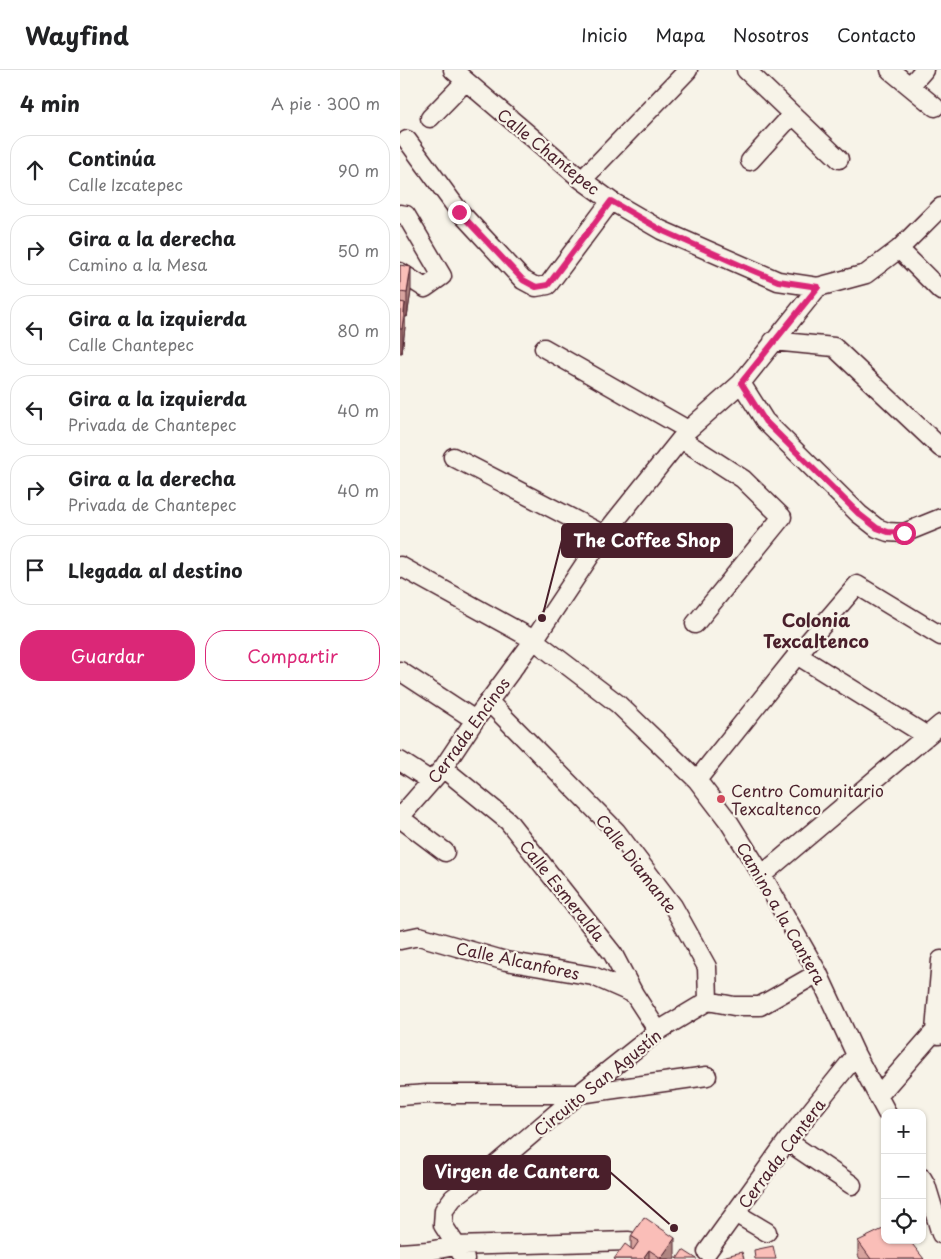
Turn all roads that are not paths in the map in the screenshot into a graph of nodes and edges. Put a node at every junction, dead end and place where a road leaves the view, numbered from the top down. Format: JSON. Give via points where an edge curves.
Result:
{"nodes":[{"id":1,"x":688,"y":70,"type":"edge"},
{"id":2,"x":746,"y":70,"type":"edge"},
{"id":3,"x":890,"y":70,"type":"edge"},
{"id":4,"x":924,"y":70,"type":"edge"},
{"id":5,"x":459,"y":76,"type":"edge"},
{"id":6,"x":910,"y":86,"type":"junction"},
{"id":7,"x":935,"y":107,"type":"dead end"},
{"id":8,"x":792,"y":115,"type":"junction"},
{"id":9,"x":430,"y":118,"type":"dead end"},
{"id":10,"x":407,"y":140,"type":"dead end"},
{"id":11,"x":839,"y":159,"type":"dead end"},
{"id":12,"x":750,"y":161,"type":"dead end"},
{"id":13,"x":582,"y":180,"type":"junction"},
{"id":14,"x":611,"y":201,"type":"junction"},
{"id":15,"x":941,"y":206,"type":"edge"},
{"id":16,"x":400,"y":214,"type":"edge"},
{"id":17,"x":899,"y":249,"type":"junction"},
{"id":18,"x":400,"y":272,"type":"edge"},
{"id":19,"x":818,"y":287,"type":"junction"},
{"id":20,"x":941,"y":291,"type":"edge"},
{"id":21,"x":773,"y":342,"type":"junction"},
{"id":22,"x":544,"y":348,"type":"dead end"},
{"id":23,"x":741,"y":383,"type":"junction"},
{"id":24,"x":684,"y":434,"type":"junction"},
{"id":25,"x":941,"y":448,"type":"edge"},
{"id":26,"x":453,"y":457,"type":"dead end"},
{"id":27,"x":941,"y":518,"type":"edge"},
{"id":28,"x":604,"y":535,"type":"junction"},
{"id":29,"x":400,"y":566,"type":"edge"},
{"id":30,"x":695,"y":624,"type":"dead end"},
{"id":31,"x":941,"y":636,"type":"edge"},
{"id":32,"x":534,"y":640,"type":"junction"},
{"id":33,"x":798,"y":655,"type":"junction"},
{"id":34,"x":400,"y":670,"type":"edge"},
{"id":35,"x":489,"y":702,"type":"junction"},
{"id":36,"x":475,"y":720,"type":"junction"},
{"id":37,"x":941,"y":724,"type":"edge"},
{"id":38,"x":927,"y":736,"type":"junction"},
{"id":39,"x":400,"y":762,"type":"edge"},
{"id":40,"x":444,"y":768,"type":"junction"},
{"id":41,"x":697,"y":780,"type":"junction"},
{"id":42,"x":431,"y":781,"type":"junction"},
{"id":43,"x":400,"y":818,"type":"edge"},
{"id":44,"x":445,"y":852,"type":"dead end"},
{"id":45,"x":762,"y":875,"type":"junction"},
{"id":46,"x":400,"y":940,"type":"edge"},
{"id":47,"x":941,"y":960,"type":"edge"},
{"id":48,"x":818,"y":973,"type":"junction"},
{"id":49,"x":634,"y":994,"type":"junction"},
{"id":50,"x":708,"y":1001,"type":"junction"},
{"id":51,"x":658,"y":1031,"type":"junction"},
{"id":52,"x":939,"y":1031,"type":"edge"},
{"id":53,"x":856,"y":1055,"type":"junction"},
{"id":54,"x":707,"y":1076,"type":"dead end"},
{"id":55,"x":579,"y":1094,"type":"junction"},
{"id":56,"x":400,"y":1096,"type":"edge"},
{"id":57,"x":878,"y":1096,"type":"junction"},
{"id":58,"x":885,"y":1109,"type":"edge"},
{"id":59,"x":787,"y":1141,"type":"junction"},
{"id":60,"x":852,"y":1185,"type":"dead end"},
{"id":61,"x":926,"y":1185,"type":"edge"},
{"id":62,"x":735,"y":1213,"type":"junction"},
{"id":63,"x":767,"y":1232,"type":"dead end"},
{"id":64,"x":941,"y":1234,"type":"edge"},
{"id":65,"x":629,"y":1241,"type":"dead end"},
{"id":66,"x":707,"y":1252,"type":"dead end"},
{"id":67,"x":400,"y":1253,"type":"edge"},
{"id":68,"x":460,"y":1253,"type":"edge"}],
"edges":[{"from":1,"to":13,"type":"street"},
{"from":2,"to":8,"type":"street"},
{"from":3,"to":6,"type":"street"},
{"from":4,"to":6,"type":"street"},
{"from":5,"to":9,"type":"street"},
{"from":5,"to":13,"type":"street","name":"Calle Chantepec"},
{"from":6,"to":7,"type":"street"},
{"from":8,"to":11,"type":"street"},
{"from":8,"to":12,"type":"street"},
{"from":10,"to":14,"type":"street","via":[[459,212],[523,280],[536,287],[548,285]]},
{"from":13,"to":14,"type":"street","name":"Calle Chantepec"},
{"from":14,"to":19,"type":"street","name":"Calle Chantepec","via":[[661,230],[778,281]]},
{"from":15,"to":17,"type":"street","name":"Calle Chantepec"},
{"from":16,"to":18,"type":"street","via":[[406,215],[442,276],[425,288]]},
{"from":17,"to":19,"type":"street","name":"Calle Chantepec","via":[[866,274]]},
{"from":17,"to":20,"type":"street"},
{"from":19,"to":21,"type":"street","name":"Cerrada Encinos"},
{"from":21,"to":23,"type":"street","name":"Cerrada Encinos"},
{"from":21,"to":25,"type":"street","via":[[834,347]]},
{"from":22,"to":24,"type":"street"},
{"from":23,"to":24,"type":"street","name":"Cerrada Encinos"},
{"from":23,"to":27,"type":"street","via":[[765,421],[877,528],[904,533]]},
{"from":24,"to":28,"type":"street","name":"Cerrada Encinos"},
{"from":24,"to":30,"type":"street","via":[[742,479],[782,517]]},
{"from":26,"to":28,"type":"street"},
{"from":28,"to":32,"type":"street","name":"Cerrada Encinos"},
{"from":29,"to":32,"type":"street","name":"Camino a la Cantera"},
{"from":31,"to":33,"type":"street","via":[[857,585]]},
{"from":32,"to":35,"type":"street","name":"Cerrada Encinos"},
{"from":32,"to":41,"type":"street","name":"Camino a la Cantera","via":[[618,704]]},
{"from":33,"to":38,"type":"street"},
{"from":33,"to":41,"type":"street"},
{"from":34,"to":36,"type":"street"},
{"from":35,"to":36,"type":"street","name":"Cerrada Encinos"},
{"from":35,"to":50,"type":"street","name":"Calle Diamante","via":[[616,831],[673,906],[707,967]]},
{"from":36,"to":40,"type":"street","name":"Cerrada Encinos"},
{"from":37,"to":38,"type":"street"},
{"from":38,"to":45,"type":"street"},
{"from":39,"to":42,"type":"street"},
{"from":40,"to":42,"type":"street","name":"Cerrada Encinos"},
{"from":40,"to":49,"type":"street","name":"Calle Esmeralda","via":[[508,821],[613,954]]},
{"from":41,"to":45,"type":"street","name":"Camino a la Cantera","via":[[729,822]]},
{"from":42,"to":43,"type":"street","name":"Cerrada Encinos"},
{"from":43,"to":44,"type":"street"},
{"from":45,"to":48,"type":"street","name":"Camino a la Cantera"},
{"from":46,"to":49,"type":"street","name":"Calle Alcanfores","via":[[419,936],[506,961],[593,976]]},
{"from":47,"to":52,"type":"street"},
{"from":48,"to":50,"type":"street","via":[[760,1006]]},
{"from":48,"to":53,"type":"street","name":"Camino a la Cantera"},
{"from":49,"to":51,"type":"street","name":"Calle Esmeralda"},
{"from":50,"to":51,"type":"street","name":"Circuito San Agustín"},
{"from":51,"to":55,"type":"street","name":"Circuito San Agustín"},
{"from":52,"to":57,"type":"street"},
{"from":53,"to":57,"type":"street","name":"Camino a la Cantera"},
{"from":53,"to":59,"type":"street","name":"Cerrada Cantera"},
{"from":54,"to":55,"type":"street"},
{"from":55,"to":56,"type":"street"},
{"from":55,"to":68,"type":"street","name":"Circuito San Agustín","via":[[453,1198],[444,1210],[443,1225]]},
{"from":57,"to":58,"type":"street","name":"Camino a la Cantera"},
{"from":59,"to":60,"type":"street"},
{"from":59,"to":62,"type":"street","name":"Cerrada Cantera"},
{"from":61,"to":64,"type":"street"},
{"from":62,"to":63,"type":"street"},
{"from":62,"to":66,"type":"street","name":"Cerrada Cantera"},
{"from":65,"to":68,"type":"street"},
{"from":67,"to":68,"type":"street"}]}
